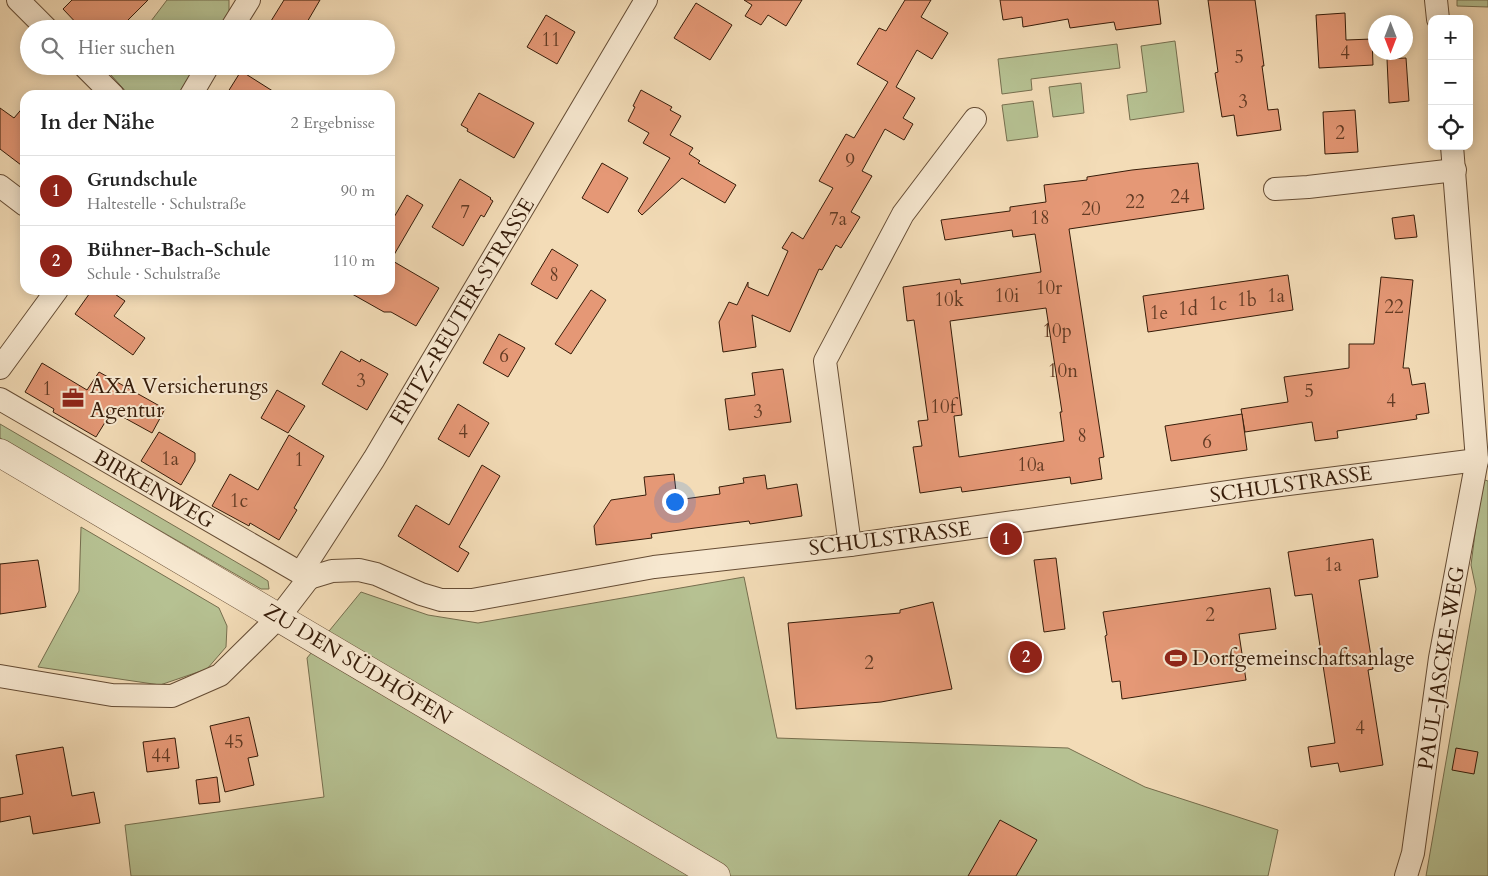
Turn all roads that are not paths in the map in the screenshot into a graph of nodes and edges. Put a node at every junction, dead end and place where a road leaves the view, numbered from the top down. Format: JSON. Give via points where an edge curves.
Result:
{"nodes":[{"id":1,"x":18,"y":0,"type":"edge"},
{"id":2,"x":646,"y":0,"type":"edge"},
{"id":3,"x":1436,"y":0,"type":"edge"},
{"id":4,"x":247,"y":1,"type":"edge"},
{"id":5,"x":1438,"y":15,"type":"edge"},
{"id":6,"x":38,"y":20,"type":"edge"},
{"id":7,"x":236,"y":20,"type":"edge"},
{"id":8,"x":93,"y":75,"type":"edge"},
{"id":9,"x":203,"y":75,"type":"edge"},
{"id":10,"x":108,"y":90,"type":"edge"},
{"id":11,"x":194,"y":90,"type":"edge"},
{"id":12,"x":974,"y":119,"type":"dead end"},
{"id":13,"x":1452,"y":150,"type":"edge"},
{"id":14,"x":1455,"y":170,"type":"junction"},
{"id":15,"x":0,"y":186,"type":"edge"},
{"id":16,"x":1275,"y":189,"type":"dead end"},
{"id":17,"x":20,"y":201,"type":"edge"},
{"id":18,"x":53,"y":295,"type":"edge"},
{"id":19,"x":0,"y":368,"type":"edge"},
{"id":20,"x":0,"y":399,"type":"edge"},
{"id":21,"x":0,"y":453,"type":"edge"},
{"id":22,"x":1483,"y":462,"type":"edge"},
{"id":23,"x":850,"y":545,"type":"junction"},
{"id":24,"x":308,"y":578,"type":"junction"},
{"id":25,"x":279,"y":617,"type":"junction"},
{"id":26,"x":0,"y":676,"type":"edge"},
{"id":27,"x":716,"y":876,"type":"edge"},
{"id":28,"x":1406,"y":876,"type":"edge"}],
"edges":[{"from":1,"to":6,"type":"street"},
{"from":2,"to":24,"type":"street","name":"FRITZ-REUTER-STRASSE","via":[[380,451],[305,566]]},
{"from":3,"to":5,"type":"street"},
{"from":4,"to":7,"type":"street"},
{"from":8,"to":10,"type":"street"},
{"from":9,"to":11,"type":"street"},
{"from":12,"to":23,"type":"street","via":[[903,214],[824,361]]},
{"from":13,"to":14,"type":"street","name":"PAUL-JASCKE-WEG"},
{"from":14,"to":16,"type":"street"},
{"from":14,"to":22,"type":"street","name":"PAUL-JASCKE-WEG"},
{"from":15,"to":17,"type":"street"},
{"from":18,"to":19,"type":"street"},
{"from":20,"to":24,"type":"street","name":"BIRKENWEG"},
{"from":21,"to":25,"type":"street","name":"ZU DEN SÜDHÖFEN"},
{"from":22,"to":23,"type":"street","name":"SCHULSTRASSE","via":[[1250,489]]},
{"from":22,"to":28,"type":"street","name":"PAUL-JASCKE-WEG","via":[[1440,658],[1413,853]]},
{"from":23,"to":24,"type":"street","name":"SCHULSTRASSE","via":[[654,567],[472,600],[441,600],[359,570],[332,571]]},
{"from":24,"to":25,"type":"street","name":"FRITZ-REUTER-STRASSE"},
{"from":25,"to":26,"type":"street","name":"FRITZ-REUTER-STRASSE","via":[[220,675],[172,696],[112,695]]},
{"from":25,"to":27,"type":"street","name":"ZU DEN SÜDHÖFEN"}]}
